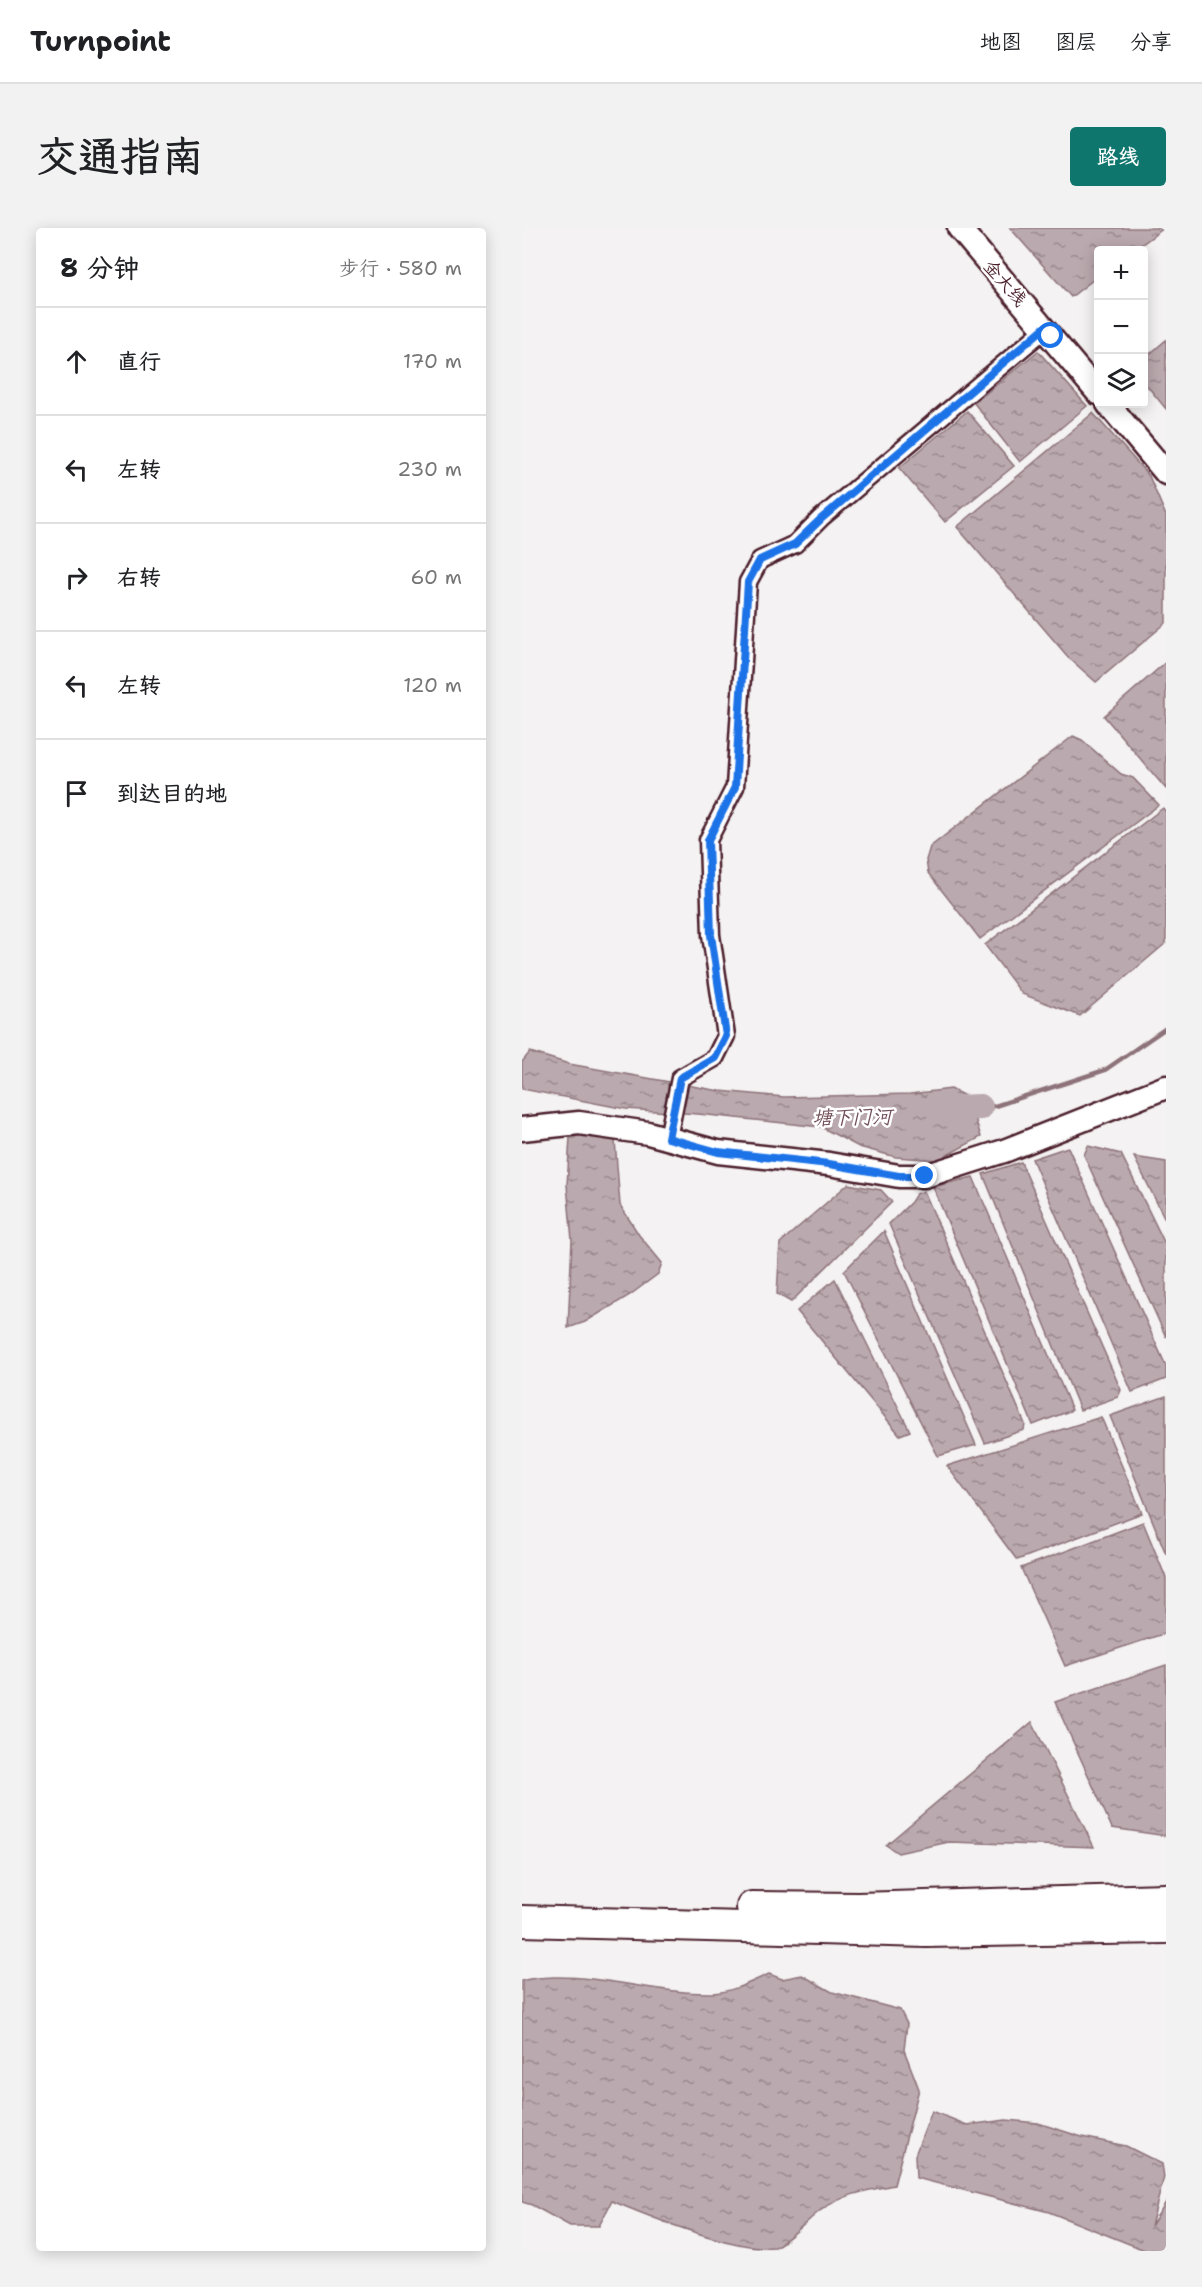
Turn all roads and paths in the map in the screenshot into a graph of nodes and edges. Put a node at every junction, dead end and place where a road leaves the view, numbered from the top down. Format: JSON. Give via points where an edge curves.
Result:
{"nodes":[{"id":1,"x":958,"y":228,"type":"edge"},
{"id":2,"x":1044,"y":328,"type":"junction"},
{"id":3,"x":1094,"y":388,"type":"edge"},
{"id":4,"x":1111,"y":408,"type":"edge"},
{"id":5,"x":1166,"y":473,"type":"edge"},
{"id":6,"x":1166,"y":1087,"type":"edge"},
{"id":7,"x":522,"y":1129,"type":"edge"},
{"id":8,"x":668,"y":1138,"type":"junction"},
{"id":9,"x":1166,"y":1899,"type":"edge"},
{"id":10,"x":522,"y":1904,"type":"edge"},
{"id":11,"x":522,"y":1921,"type":"edge"},
{"id":12,"x":1166,"y":1928,"type":"edge"}],
"edges":[{"from":1,"to":2,"type":"street","name":"金大线"},
{"from":2,"to":3,"type":"street","name":"金大线"},
{"from":2,"to":8,"type":"street","via":[[795,544],[760,560],[748,582],[735,787],[708,840],[711,935],[726,1036],[715,1058],[680,1078]]},
{"from":4,"to":5,"type":"street"},
{"from":6,"to":8,"type":"street","via":[[1004,1151],[925,1176],[718,1152]]},
{"from":7,"to":8,"type":"street","via":[[579,1123]]},
{"from":9,"to":10,"type":"highway","via":[[858,1908]]},
{"from":11,"to":12,"type":"highway","via":[[926,1932]]}]}
